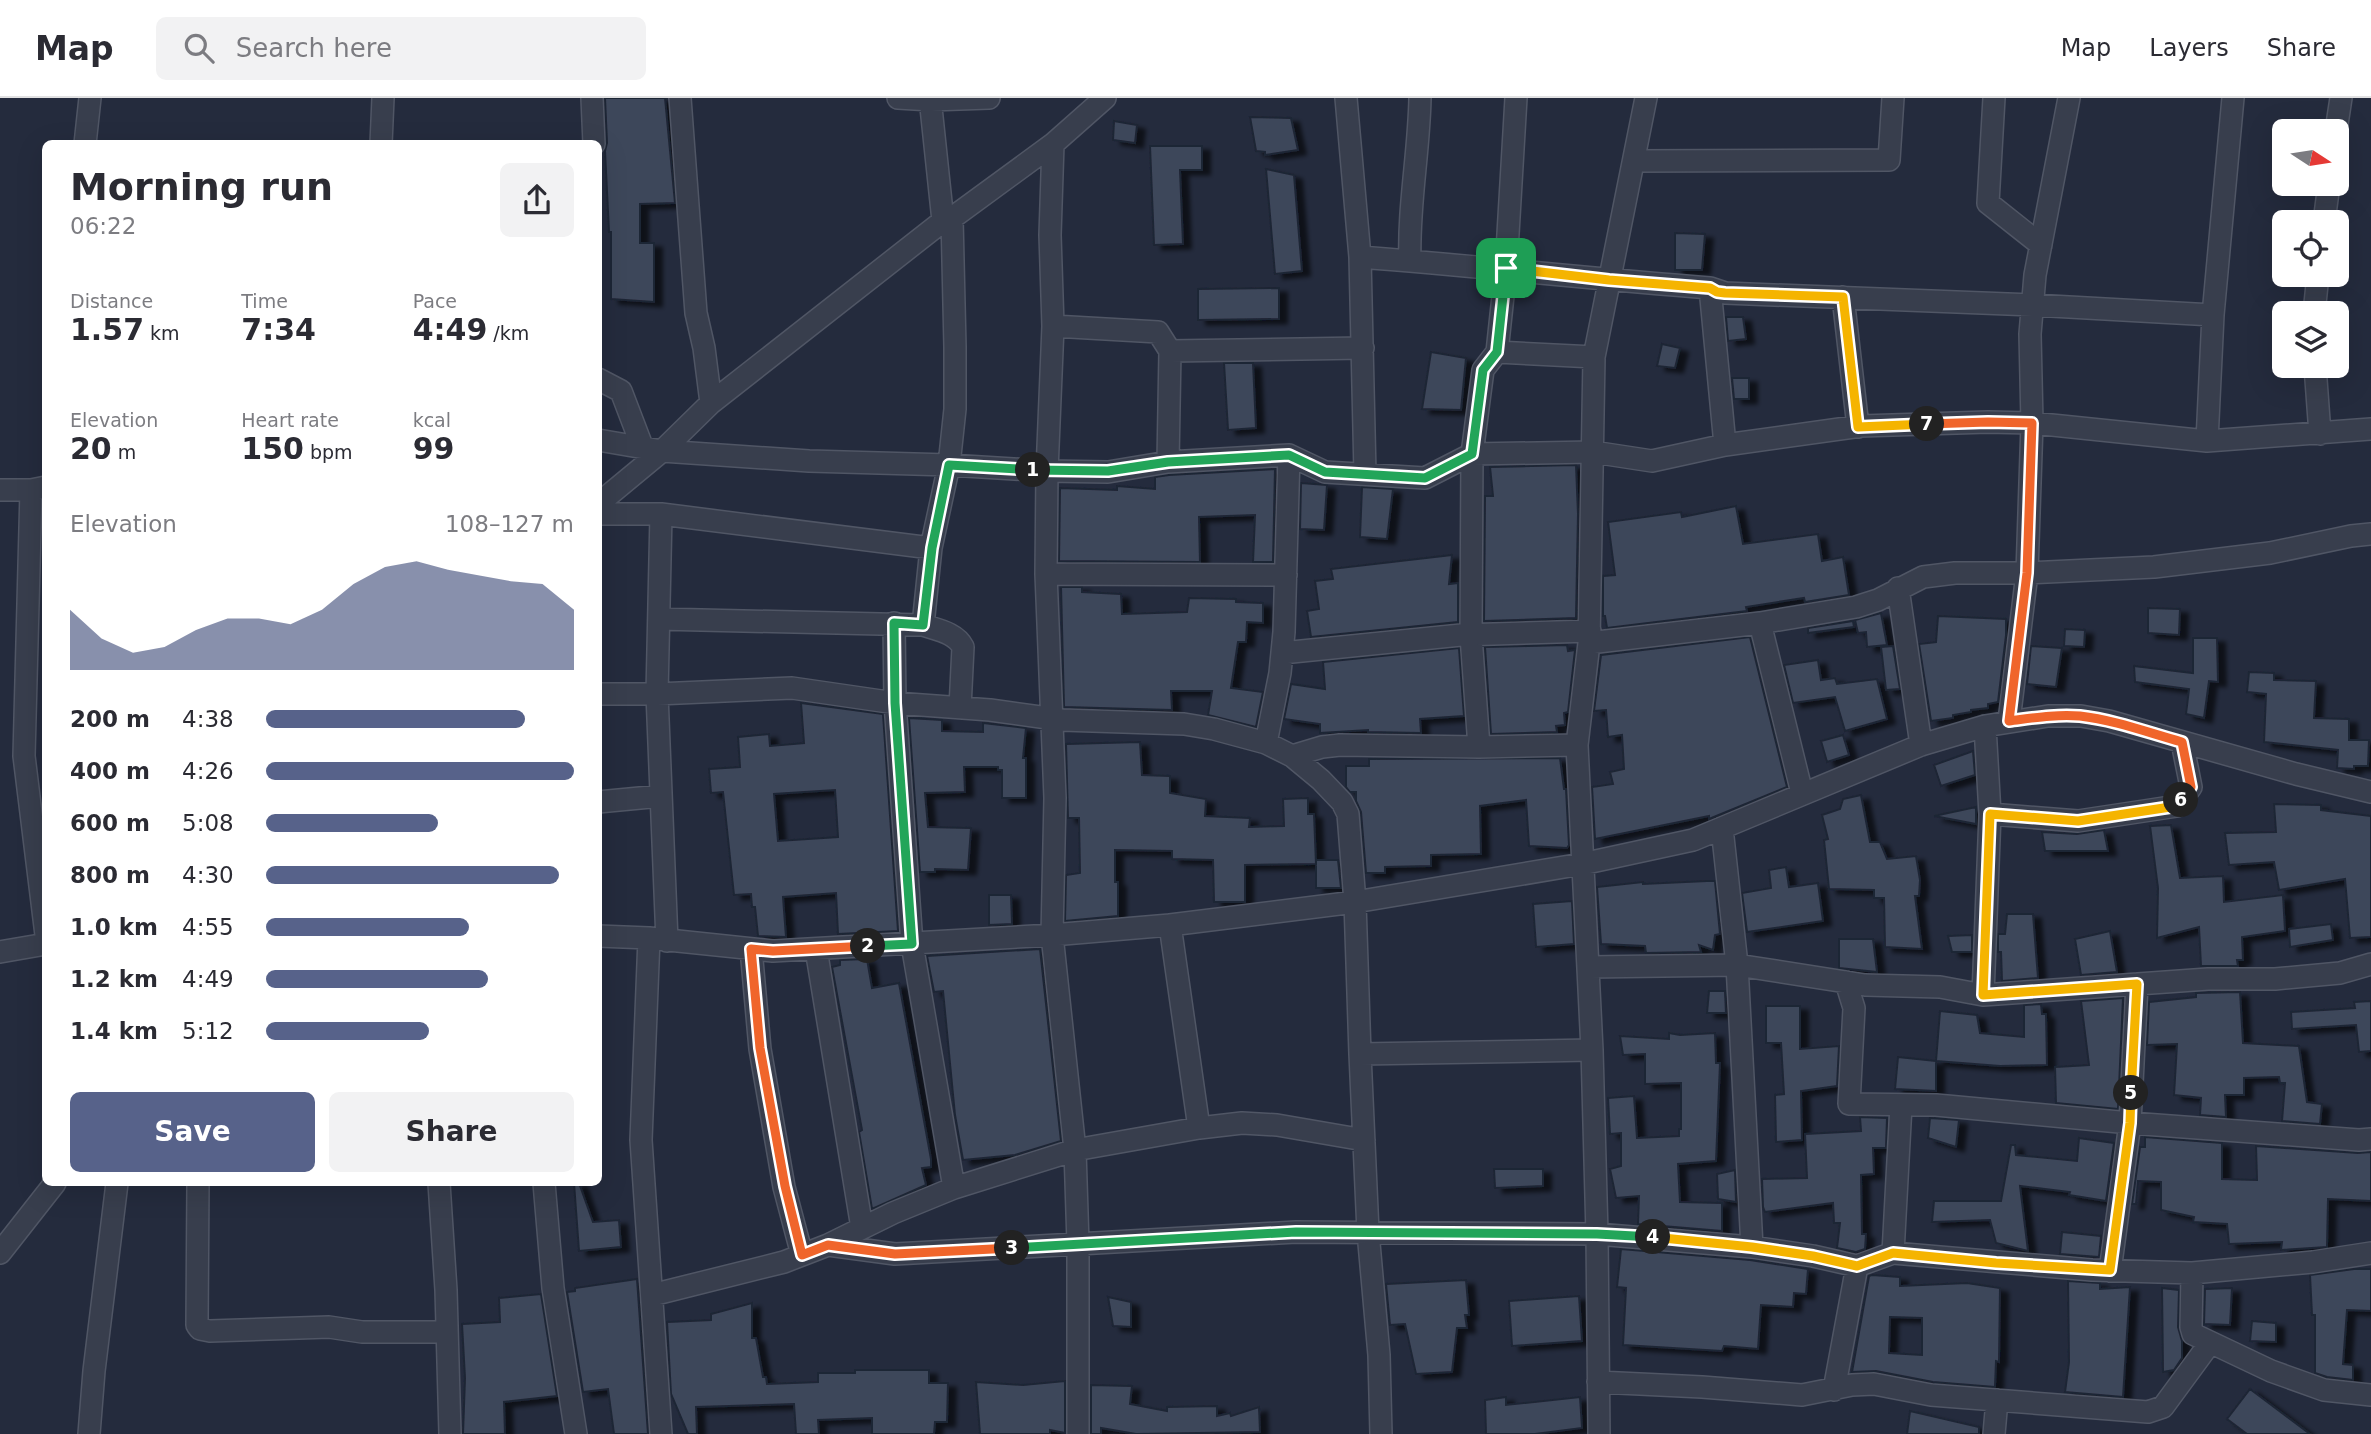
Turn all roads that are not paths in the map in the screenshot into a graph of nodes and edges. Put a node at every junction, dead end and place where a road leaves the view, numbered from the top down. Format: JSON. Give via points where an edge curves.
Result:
{"nodes":[{"id":1,"x":90,"y":98,"type":"edge"},
{"id":2,"x":383,"y":98,"type":"edge"},
{"id":3,"x":592,"y":98,"type":"edge"},
{"id":4,"x":680,"y":98,"type":"edge"},
{"id":5,"x":898,"y":98,"type":"edge"},
{"id":6,"x":989,"y":98,"type":"edge"},
{"id":7,"x":1105,"y":98,"type":"edge"},
{"id":8,"x":1346,"y":98,"type":"edge"},
{"id":9,"x":1420,"y":98,"type":"edge"},
{"id":10,"x":1516,"y":98,"type":"edge"},
{"id":11,"x":1646,"y":98,"type":"edge"},
{"id":12,"x":1893,"y":98,"type":"edge"},
{"id":13,"x":1994,"y":98,"type":"edge"},
{"id":14,"x":2069,"y":98,"type":"edge"},
{"id":15,"x":2233,"y":98,"type":"edge"},
{"id":16,"x":2341,"y":98,"type":"edge"},
{"id":17,"x":930,"y":99,"type":"edge"},
{"id":18,"x":2338,"y":119,"type":"edge"},
{"id":19,"x":85,"y":140,"type":"edge"},
{"id":20,"x":381,"y":140,"type":"edge"},
{"id":21,"x":594,"y":140,"type":"edge"},
{"id":22,"x":1053,"y":144,"type":"junction"},
{"id":23,"x":1634,"y":161,"type":"junction"},
{"id":24,"x":947,"y":220,"type":"junction"},
{"id":25,"x":2041,"y":245,"type":"junction"},
{"id":26,"x":1360,"y":257,"type":"junction"},
{"id":27,"x":1410,"y":261,"type":"junction"},
{"id":28,"x":1506,"y":268,"type":"junction"},
{"id":29,"x":1609,"y":280,"type":"junction"},
{"id":30,"x":1710,"y":288,"type":"junction"},
{"id":31,"x":1843,"y":297,"type":"junction"},
{"id":32,"x":2033,"y":304,"type":"junction"},
{"id":33,"x":2213,"y":315,"type":"junction"},
{"id":34,"x":1053,"y":326,"type":"junction"},
{"id":35,"x":1363,"y":348,"type":"junction"},
{"id":36,"x":1170,"y":351,"type":"junction"},
{"id":37,"x":1497,"y":352,"type":"junction"},
{"id":38,"x":1594,"y":357,"type":"junction"},
{"id":39,"x":2316,"y":378,"type":"edge"},
{"id":40,"x":602,"y":381,"type":"edge"},
{"id":41,"x":711,"y":403,"type":"junction"},
{"id":42,"x":2032,"y":423,"type":"junction"},
{"id":43,"x":1858,"y":427,"type":"junction"},
{"id":44,"x":2371,"y":429,"type":"edge"},
{"id":45,"x":2320,"y":434,"type":"junction"},
{"id":46,"x":602,"y":441,"type":"edge"},
{"id":47,"x":2207,"y":441,"type":"junction"},
{"id":48,"x":1725,"y":445,"type":"junction"},
{"id":49,"x":652,"y":448,"type":"junction"},
{"id":50,"x":1593,"y":452,"type":"junction"},
{"id":51,"x":1472,"y":454,"type":"junction"},
{"id":52,"x":1289,"y":455,"type":"junction"},
{"id":53,"x":1168,"y":462,"type":"junction"},
{"id":54,"x":949,"y":465,"type":"junction"},
{"id":55,"x":1047,"y":471,"type":"junction"},
{"id":56,"x":1365,"y":474,"type":"junction"},
{"id":57,"x":38,"y":488,"type":"edge"},
{"id":58,"x":0,"y":490,"type":"edge"},
{"id":59,"x":602,"y":500,"type":"edge"},
{"id":60,"x":602,"y":514,"type":"edge"},
{"id":61,"x":661,"y":514,"type":"junction"},
{"id":62,"x":2371,"y":534,"type":"edge"},
{"id":63,"x":932,"y":548,"type":"junction"},
{"id":64,"x":2027,"y":573,"type":"junction"},
{"id":65,"x":1046,"y":575,"type":"junction"},
{"id":66,"x":1286,"y":575,"type":"junction"},
{"id":67,"x":1898,"y":589,"type":"junction"},
{"id":68,"x":659,"y":620,"type":"junction"},
{"id":69,"x":894,"y":623,"type":"junction"},
{"id":70,"x":1760,"y":623,"type":"junction"},
{"id":71,"x":923,"y":625,"type":"junction"},
{"id":72,"x":1471,"y":636,"type":"junction"},
{"id":73,"x":1590,"y":637,"type":"junction"},
{"id":74,"x":1282,"y":653,"type":"junction"},
{"id":75,"x":602,"y":694,"type":"edge"},
{"id":76,"x":657,"y":694,"type":"junction"},
{"id":77,"x":895,"y":703,"type":"junction"},
{"id":78,"x":960,"y":708,"type":"junction"},
{"id":79,"x":1050,"y":718,"type":"junction"},
{"id":80,"x":2009,"y":721,"type":"junction"},
{"id":81,"x":1985,"y":726,"type":"junction"},
{"id":82,"x":2182,"y":742,"type":"junction"},
{"id":83,"x":1266,"y":743,"type":"junction"},
{"id":84,"x":1577,"y":745,"type":"junction"},
{"id":85,"x":1921,"y":745,"type":"junction"},
{"id":86,"x":1479,"y":747,"type":"junction"},
{"id":87,"x":1292,"y":756,"type":"junction"},
{"id":88,"x":2371,"y":792,"type":"edge"},
{"id":89,"x":1802,"y":793,"type":"junction"},
{"id":90,"x":661,"y":796,"type":"junction"},
{"id":91,"x":602,"y":802,"type":"edge"},
{"id":92,"x":1990,"y":814,"type":"junction"},
{"id":93,"x":1722,"y":828,"type":"junction"},
{"id":94,"x":1582,"y":863,"type":"junction"},
{"id":95,"x":42,"y":902,"type":"edge"},
{"id":96,"x":1355,"y":902,"type":"junction"},
{"id":97,"x":1170,"y":925,"type":"junction"},
{"id":98,"x":602,"y":936,"type":"edge"},
{"id":99,"x":1052,"y":936,"type":"junction"},
{"id":100,"x":658,"y":939,"type":"junction"},
{"id":101,"x":912,"y":944,"type":"junction"},
{"id":102,"x":42,"y":945,"type":"edge"},
{"id":103,"x":751,"y":949,"type":"junction"},
{"id":104,"x":816,"y":949,"type":"junction"},
{"id":105,"x":0,"y":952,"type":"edge"},
{"id":106,"x":2371,"y":964,"type":"edge"},
{"id":107,"x":1737,"y":965,"type":"junction"},
{"id":108,"x":1589,"y":967,"type":"junction"},
{"id":109,"x":1846,"y":982,"type":"junction"},
{"id":110,"x":2137,"y":984,"type":"junction"},
{"id":111,"x":1983,"y":995,"type":"junction"},
{"id":112,"x":1592,"y":1050,"type":"junction"},
{"id":113,"x":1360,"y":1054,"type":"junction"},
{"id":114,"x":1901,"y":1105,"type":"junction"},
{"id":115,"x":2130,"y":1123,"type":"junction"},
{"id":116,"x":1199,"y":1128,"type":"junction"},
{"id":117,"x":2371,"y":1139,"type":"edge"},
{"id":118,"x":1364,"y":1140,"type":"junction"},
{"id":119,"x":1075,"y":1150,"type":"junction"},
{"id":120,"x":53,"y":1186,"type":"edge"},
{"id":121,"x":117,"y":1186,"type":"edge"},
{"id":122,"x":198,"y":1186,"type":"edge"},
{"id":123,"x":439,"y":1186,"type":"edge"},
{"id":124,"x":544,"y":1186,"type":"edge"},
{"id":125,"x":954,"y":1188,"type":"junction"},
{"id":126,"x":862,"y":1228,"type":"junction"},
{"id":127,"x":1368,"y":1232,"type":"junction"},
{"id":128,"x":1597,"y":1234,"type":"junction"},
{"id":129,"x":1078,"y":1244,"type":"junction"},
{"id":130,"x":828,"y":1245,"type":"junction"},
{"id":131,"x":1752,"y":1247,"type":"junction"},
{"id":132,"x":0,"y":1252,"type":"edge"},
{"id":133,"x":1893,"y":1253,"type":"junction"},
{"id":134,"x":2371,"y":1253,"type":"edge"},
{"id":135,"x":802,"y":1255,"type":"junction"},
{"id":136,"x":1857,"y":1266,"type":"junction"},
{"id":137,"x":2110,"y":1270,"type":"junction"},
{"id":138,"x":2192,"y":1273,"type":"junction"},
{"id":139,"x":652,"y":1295,"type":"junction"},
{"id":140,"x":447,"y":1332,"type":"junction"},
{"id":141,"x":2210,"y":1343,"type":"junction"},
{"id":142,"x":1598,"y":1382,"type":"junction"},
{"id":143,"x":1834,"y":1390,"type":"junction"},
{"id":144,"x":2371,"y":1395,"type":"edge"},
{"id":145,"x":1997,"y":1400,"type":"junction"},
{"id":146,"x":89,"y":1434,"type":"edge"},
{"id":147,"x":450,"y":1434,"type":"edge"},
{"id":148,"x":576,"y":1434,"type":"edge"},
{"id":149,"x":661,"y":1434,"type":"edge"},
{"id":150,"x":1078,"y":1434,"type":"edge"},
{"id":151,"x":1381,"y":1434,"type":"edge"},
{"id":152,"x":1599,"y":1434,"type":"edge"},
{"id":153,"x":1994,"y":1434,"type":"edge"}],
"edges":[{"from":1,"to":19,"type":"street"},
{"from":2,"to":20,"type":"street"},
{"from":3,"to":21,"type":"street"},
{"from":4,"to":41,"type":"street","via":[[696,313]]},
{"from":5,"to":17,"type":"street"},
{"from":6,"to":17,"type":"street"},
{"from":7,"to":22,"type":"street"},
{"from":8,"to":26,"type":"street"},
{"from":9,"to":27,"type":"street"},
{"from":10,"to":28,"type":"street"},
{"from":11,"to":23,"type":"street"},
{"from":12,"to":23,"type":"street","via":[[1889,160]]},
{"from":13,"to":25,"type":"street","via":[[1988,203]]},
{"from":14,"to":25,"type":"street"},
{"from":15,"to":33,"type":"street"},
{"from":16,"to":18,"type":"street"},
{"from":17,"to":24,"type":"street"},
{"from":22,"to":24,"type":"street"},
{"from":22,"to":34,"type":"street"},
{"from":23,"to":29,"type":"street"},
{"from":24,"to":41,"type":"street"},
{"from":24,"to":54,"type":"street","via":[[955,347]]},
{"from":25,"to":32,"type":"street"},
{"from":26,"to":27,"type":"street"},
{"from":26,"to":35,"type":"street"},
{"from":27,"to":28,"type":"street"},
{"from":28,"to":29,"type":"street"},
{"from":28,"to":37,"type":"street"},
{"from":29,"to":30,"type":"street"},
{"from":29,"to":38,"type":"street"},
{"from":30,"to":31,"type":"street","via":[[1725,293]]},
{"from":30,"to":48,"type":"street"},
{"from":31,"to":32,"type":"street"},
{"from":31,"to":43,"type":"street"},
{"from":32,"to":33,"type":"street"},
{"from":32,"to":42,"type":"street"},
{"from":33,"to":47,"type":"street"},
{"from":34,"to":36,"type":"street","via":[[1158,332]]},
{"from":34,"to":55,"type":"street"},
{"from":35,"to":36,"type":"street"},
{"from":35,"to":56,"type":"street"},
{"from":36,"to":53,"type":"street"},
{"from":37,"to":38,"type":"street"},
{"from":37,"to":51,"type":"street","via":[[1483,370]]},
{"from":38,"to":50,"type":"street"},
{"from":39,"to":45,"type":"street"},
{"from":40,"to":49,"type":"street","via":[[621,391]]},
{"from":41,"to":49,"type":"street"},
{"from":42,"to":43,"type":"street"},
{"from":42,"to":47,"type":"street"},
{"from":42,"to":64,"type":"street"},
{"from":43,"to":48,"type":"street"},
{"from":44,"to":45,"type":"street"},
{"from":45,"to":47,"type":"street"},
{"from":46,"to":49,"type":"street"},
{"from":48,"to":50,"type":"street","via":[[1652,461]]},
{"from":49,"to":54,"type":"street","via":[[809,461]]},
{"from":49,"to":59,"type":"street"},
{"from":50,"to":51,"type":"street"},
{"from":50,"to":73,"type":"street"},
{"from":51,"to":56,"type":"street","via":[[1425,478]]},
{"from":51,"to":72,"type":"street"},
{"from":52,"to":53,"type":"street"},
{"from":52,"to":56,"type":"street","via":[[1325,472]]},
{"from":52,"to":66,"type":"street"},
{"from":53,"to":55,"type":"street","via":[[1108,471]]},
{"from":54,"to":55,"type":"street"},
{"from":54,"to":63,"type":"street"},
{"from":55,"to":65,"type":"street"},
{"from":57,"to":58,"type":"street"},
{"from":57,"to":95,"type":"street","via":[[24,756]]},
{"from":60,"to":61,"type":"street"},
{"from":61,"to":63,"type":"street"},
{"from":61,"to":68,"type":"street"},
{"from":62,"to":64,"type":"street","via":[[2270,553],[2154,567]]},
{"from":63,"to":71,"type":"street"},
{"from":64,"to":67,"type":"street","via":[[1945,574],[1923,577]]},
{"from":64,"to":80,"type":"street"},
{"from":65,"to":66,"type":"street"},
{"from":65,"to":79,"type":"street"},
{"from":66,"to":74,"type":"street"},
{"from":67,"to":70,"type":"street","via":[[1856,607]]},
{"from":67,"to":85,"type":"street"},
{"from":68,"to":69,"type":"street"},
{"from":68,"to":76,"type":"street"},
{"from":69,"to":71,"type":"street"},
{"from":69,"to":77,"type":"street"},
{"from":70,"to":73,"type":"street"},
{"from":70,"to":89,"type":"street"},
{"from":71,"to":78,"type":"street","via":[[953,636],[963,647]]},
{"from":72,"to":73,"type":"street"},
{"from":72,"to":74,"type":"street"},
{"from":72,"to":86,"type":"street"},
{"from":73,"to":84,"type":"street"},
{"from":74,"to":83,"type":"street"},
{"from":75,"to":76,"type":"street"},
{"from":76,"to":77,"type":"street","via":[[792,688]]},
{"from":76,"to":90,"type":"street"},
{"from":77,"to":78,"type":"street"},
{"from":77,"to":101,"type":"street"},
{"from":78,"to":79,"type":"street"},
{"from":79,"to":83,"type":"street","via":[[1184,724]]},
{"from":79,"to":99,"type":"street","via":[[1055,797]]},
{"from":80,"to":81,"type":"street"},
{"from":80,"to":82,"type":"street","via":[[2081,716]]},
{"from":81,"to":85,"type":"street"},
{"from":81,"to":92,"type":"street"},
{"from":82,"to":88,"type":"street"},
{"from":82,"to":92,"type":"street","via":[[2191,787],[2177,806],[2078,821]]},
{"from":83,"to":87,"type":"street"},
{"from":84,"to":86,"type":"street"},
{"from":84,"to":94,"type":"street"},
{"from":85,"to":89,"type":"street"},
{"from":86,"to":87,"type":"street","via":[[1340,745]]},
{"from":87,"to":96,"type":"street","via":[[1346,808]]},
{"from":89,"to":93,"type":"street"},
{"from":90,"to":91,"type":"street"},
{"from":90,"to":100,"type":"street"},
{"from":92,"to":111,"type":"street"},
{"from":93,"to":94,"type":"street","via":[[1693,840]]},
{"from":93,"to":107,"type":"street"},
{"from":94,"to":96,"type":"street"},
{"from":94,"to":108,"type":"street"},
{"from":96,"to":97,"type":"street"},
{"from":96,"to":113,"type":"street"},
{"from":97,"to":99,"type":"street"},
{"from":97,"to":116,"type":"street"},
{"from":98,"to":100,"type":"street"},
{"from":99,"to":101,"type":"street"},
{"from":99,"to":119,"type":"street"},
{"from":100,"to":103,"type":"street"},
{"from":100,"to":139,"type":"street","via":[[641,1140]]},
{"from":101,"to":104,"type":"street"},
{"from":101,"to":125,"type":"street"},
{"from":102,"to":105,"type":"street"},
{"from":103,"to":104,"type":"street"},
{"from":103,"to":135,"type":"street","via":[[764,1072]]},
{"from":104,"to":126,"type":"street"},
{"from":106,"to":110,"type":"street","via":[[2340,973],[2275,979]]},
{"from":107,"to":108,"type":"street"},
{"from":107,"to":109,"type":"street"},
{"from":107,"to":131,"type":"street"},
{"from":108,"to":112,"type":"street"},
{"from":109,"to":111,"type":"street","via":[[1940,987]]},
{"from":109,"to":114,"type":"street","via":[[1854,1009],[1849,1104]]},
{"from":110,"to":111,"type":"street"},
{"from":110,"to":115,"type":"street"},
{"from":112,"to":113,"type":"street"},
{"from":112,"to":128,"type":"street"},
{"from":113,"to":118,"type":"street"},
{"from":114,"to":115,"type":"street"},
{"from":114,"to":133,"type":"street"},
{"from":115,"to":117,"type":"street"},
{"from":115,"to":137,"type":"street"},
{"from":116,"to":118,"type":"street","via":[[1277,1125]]},
{"from":116,"to":119,"type":"street"},
{"from":118,"to":127,"type":"street"},
{"from":119,"to":125,"type":"street"},
{"from":119,"to":129,"type":"street"},
{"from":120,"to":132,"type":"street"},
{"from":121,"to":146,"type":"street"},
{"from":122,"to":140,"type":"street","via":[[200,1329],[329,1327],[362,1332]]},
{"from":123,"to":140,"type":"street"},
{"from":124,"to":148,"type":"street","via":[[553,1287]]},
{"from":125,"to":126,"type":"street"},
{"from":126,"to":130,"type":"street"},
{"from":127,"to":128,"type":"street"},
{"from":127,"to":129,"type":"street"},
{"from":127,"to":151,"type":"street"},
{"from":128,"to":131,"type":"street"},
{"from":128,"to":142,"type":"street"},
{"from":129,"to":130,"type":"street","via":[[895,1254]]},
{"from":129,"to":150,"type":"street"},
{"from":130,"to":135,"type":"street"},
{"from":131,"to":136,"type":"street"},
{"from":133,"to":136,"type":"street"},
{"from":133,"to":137,"type":"street"},
{"from":134,"to":138,"type":"street"},
{"from":135,"to":139,"type":"street"},
{"from":136,"to":143,"type":"street"},
{"from":137,"to":138,"type":"street"},
{"from":138,"to":141,"type":"street","via":[[2191,1328]]},
{"from":139,"to":149,"type":"street"},
{"from":140,"to":147,"type":"street"},
{"from":141,"to":144,"type":"street","via":[[2324,1390]]},
{"from":141,"to":145,"type":"street","via":[[2163,1407],[2148,1412]]},
{"from":142,"to":143,"type":"street","via":[[1802,1395]]},
{"from":142,"to":152,"type":"street"},
{"from":143,"to":145,"type":"street","via":[[1874,1384],[1931,1395]]},
{"from":145,"to":153,"type":"street"}]}
